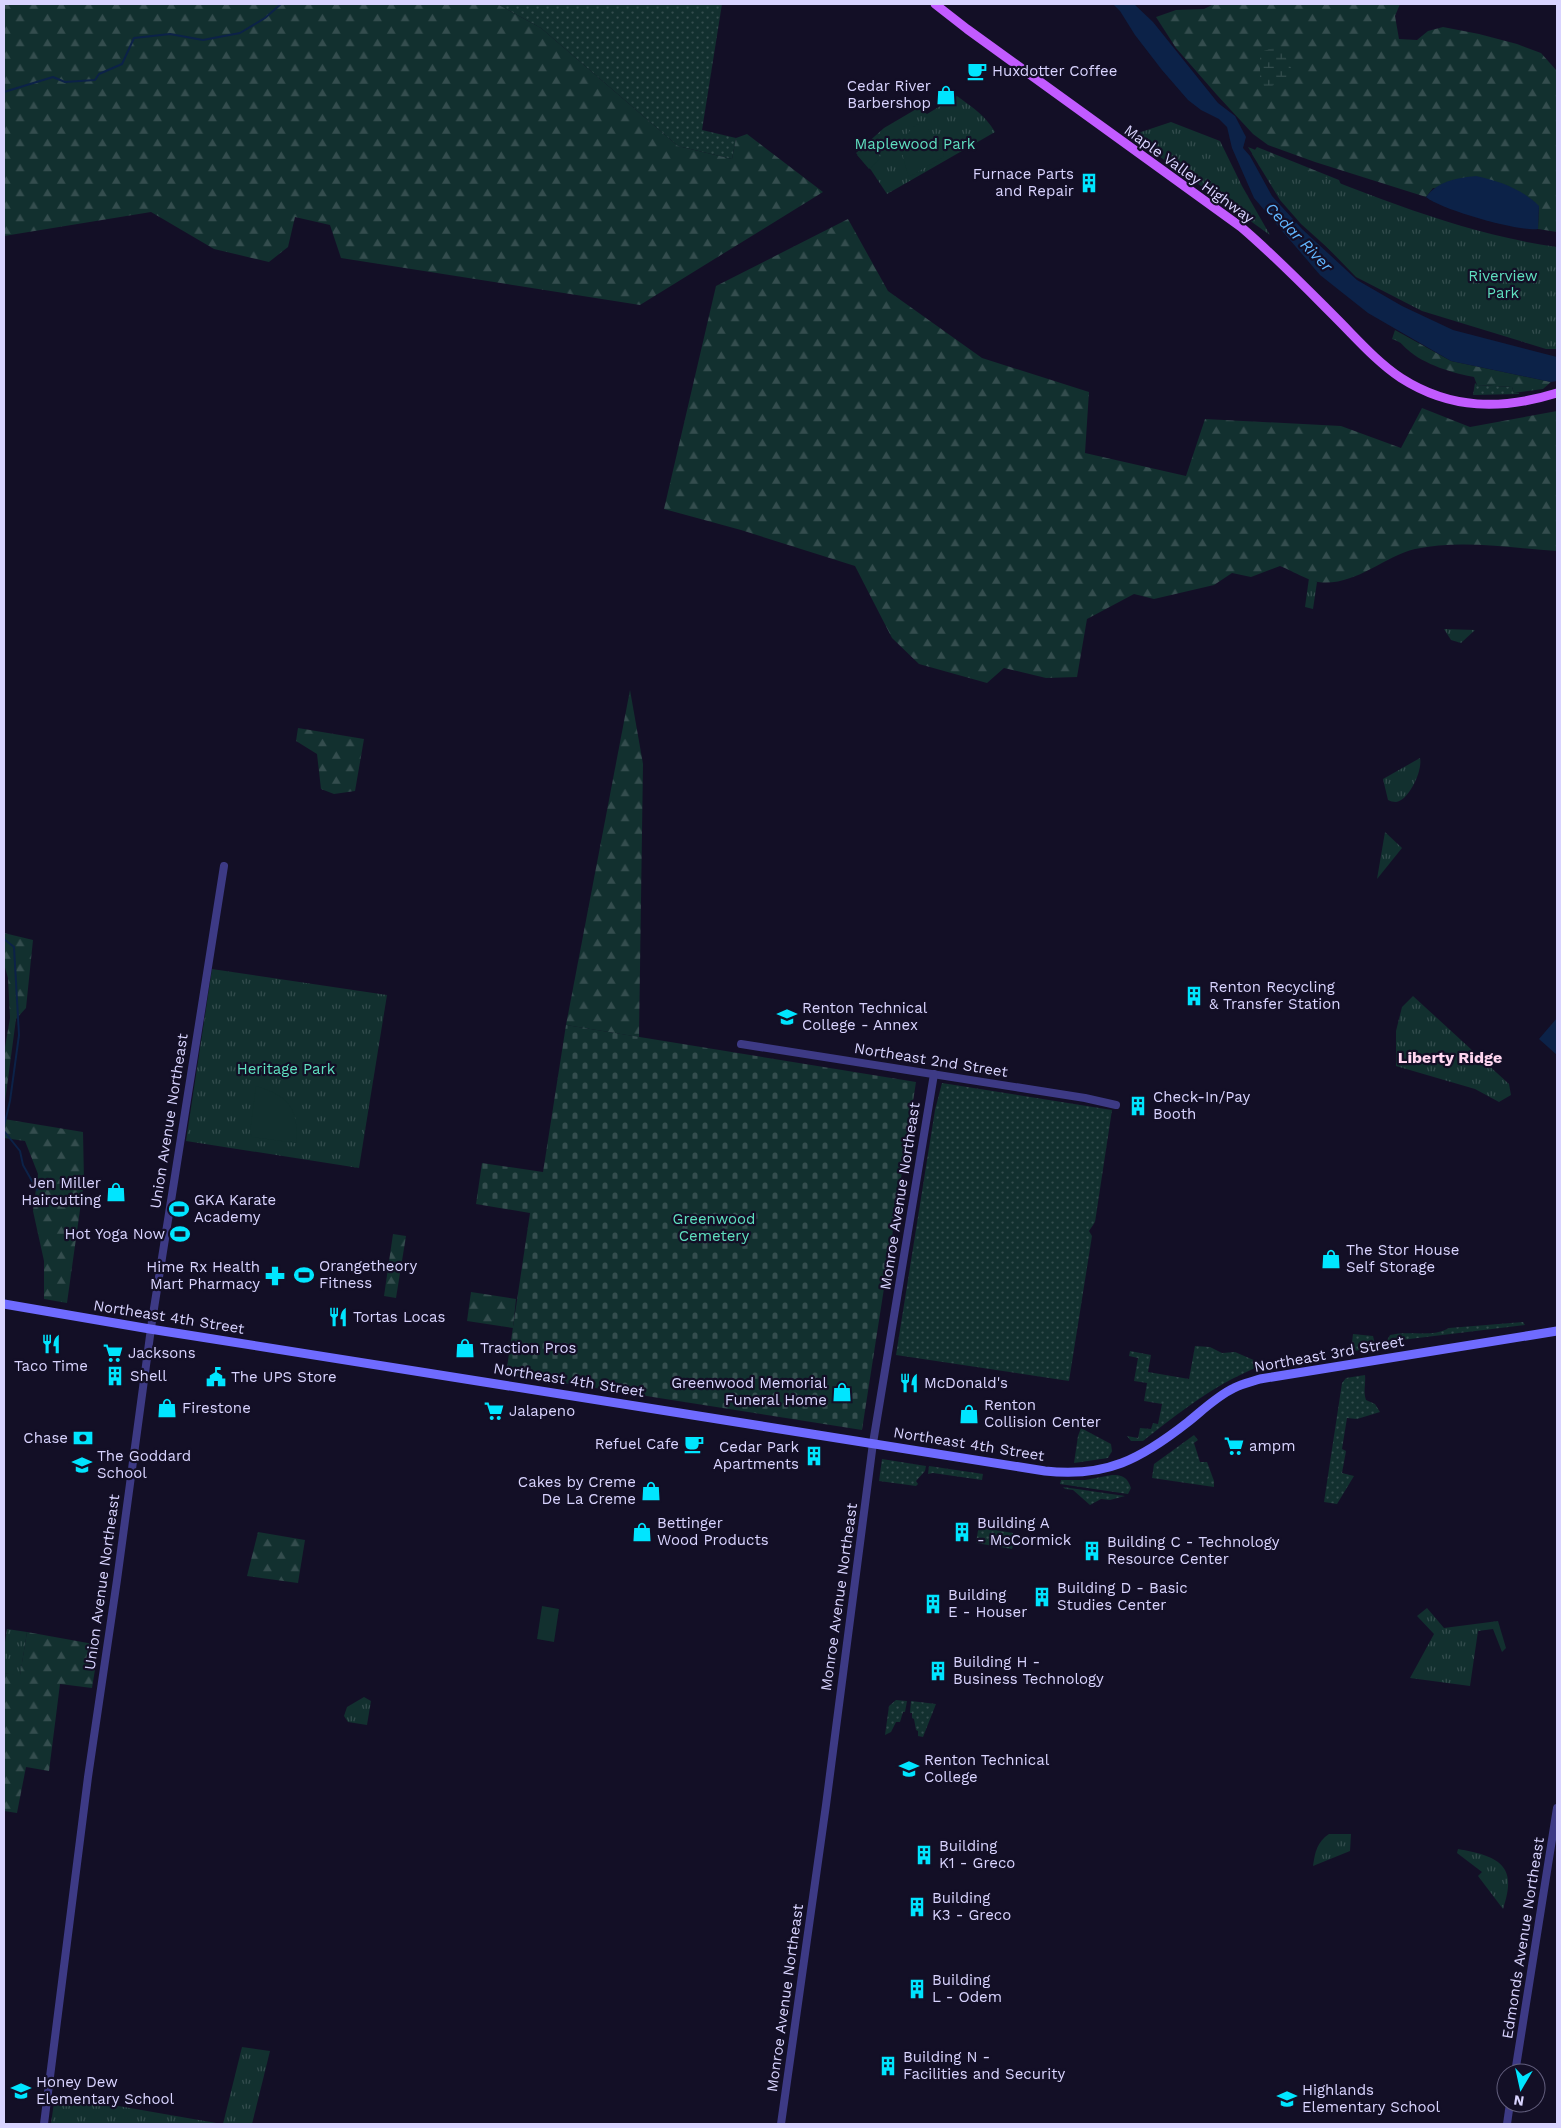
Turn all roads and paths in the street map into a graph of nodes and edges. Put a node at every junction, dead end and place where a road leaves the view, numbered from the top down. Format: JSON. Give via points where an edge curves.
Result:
{"nodes":[{"id":1,"x":935,"y":4,"type":"edge"},
{"id":2,"x":1557,"y":392,"type":"edge"},
{"id":3,"x":224,"y":866,"type":"dead end"},
{"id":4,"x":741,"y":1044,"type":"dead end"},
{"id":5,"x":934,"y":1074,"type":"junction"},
{"id":6,"x":1116,"y":1105,"type":"dead end"},
{"id":7,"x":4,"y":1304,"type":"edge"},
{"id":8,"x":150,"y":1329,"type":"junction"},
{"id":9,"x":1557,"y":1331,"type":"edge"},
{"id":10,"x":874,"y":1443,"type":"junction"},
{"id":11,"x":1129,"y":1461,"type":"joint"},
{"id":12,"x":1557,"y":1808,"type":"edge"},
{"id":13,"x":1517,"y":2063,"type":"edge"},
{"id":14,"x":44,"y":2124,"type":"edge"},
{"id":15,"x":781,"y":2124,"type":"edge"}],
"edges":[{"from":1,"to":2,"type":"main road","name":"Maple Valley Highway","via":[[1240,227],[1401,378],[1429,392],[1470,404],[1513,404]]},
{"from":3,"to":8,"type":"street","name":"Union Avenue Northeast"},
{"from":4,"to":5,"type":"street","name":"Northeast 2nd Street"},
{"from":5,"to":6,"type":"street","name":"Northeast 2nd Street"},
{"from":5,"to":10,"type":"street","name":"Monroe Avenue Northeast"},
{"from":7,"to":8,"type":"main road","name":"Northeast 4th Street"},
{"from":8,"to":10,"type":"main road","name":"Northeast 4th Street"},
{"from":8,"to":14,"type":"street","name":"Union Avenue Northeast"},
{"from":9,"to":11,"type":"main road","name":"Northeast 3rd Street","via":[[1260,1379],[1234,1388],[1216,1399],[1155,1448]]},
{"from":10,"to":11,"type":"main road","name":"Northeast 4th Street","via":[[1061,1473],[1099,1471]]},
{"from":10,"to":15,"type":"street","name":"Monroe Avenue Northeast"},
{"from":12,"to":13,"type":"street","name":"Edmonds Avenue Northeast"}]}
